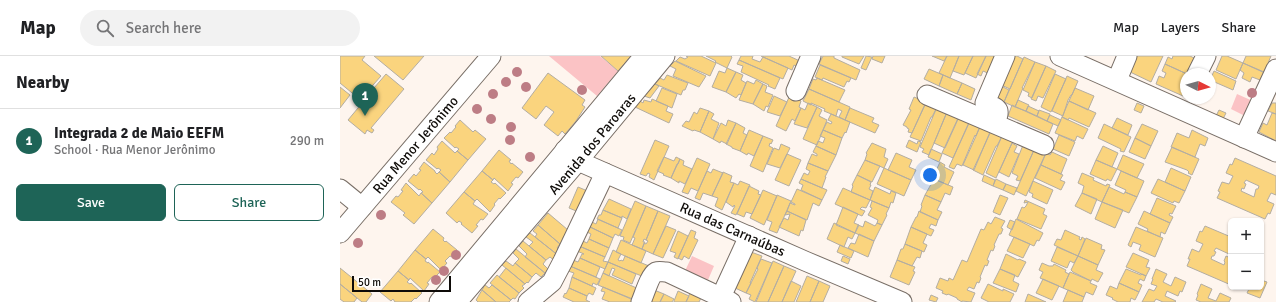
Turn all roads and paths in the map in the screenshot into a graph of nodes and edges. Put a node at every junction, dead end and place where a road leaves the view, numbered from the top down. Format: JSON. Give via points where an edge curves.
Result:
{"nodes":[{"id":1,"x":491,"y":56,"type":"edge"},
{"id":2,"x":644,"y":56,"type":"edge"},
{"id":3,"x":665,"y":56,"type":"edge"},
{"id":4,"x":811,"y":56,"type":"edge"},
{"id":5,"x":1005,"y":56,"type":"edge"},
{"id":6,"x":1060,"y":56,"type":"edge"},
{"id":7,"x":1128,"y":56,"type":"edge"},
{"id":8,"x":1206,"y":56,"type":"edge"},
{"id":9,"x":1201,"y":68,"type":"edge"},
{"id":10,"x":1276,"y":69,"type":"edge"},
{"id":11,"x":1117,"y":80,"type":"junction"},
{"id":12,"x":796,"y":91,"type":"dead end"},
{"id":13,"x":927,"y":95,"type":"dead end"},
{"id":14,"x":1180,"y":103,"type":"edge"},
{"id":15,"x":1184,"y":104,"type":"edge"},
{"id":16,"x":977,"y":108,"type":"junction"},
{"id":17,"x":1244,"y":138,"type":"junction"},
{"id":18,"x":1044,"y":144,"type":"dead end"},
{"id":19,"x":1276,"y":152,"type":"edge"},
{"id":20,"x":572,"y":155,"type":"junction"},
{"id":21,"x":605,"y":173,"type":"junction"},
{"id":22,"x":340,"y":189,"type":"edge"},
{"id":23,"x":362,"y":207,"type":"junction"},
{"id":24,"x":342,"y":225,"type":"edge"},
{"id":25,"x":513,"y":225,"type":"junction"},
{"id":26,"x":749,"y":236,"type":"junction"},
{"id":27,"x":552,"y":282,"type":"junction"},
{"id":28,"x":726,"y":300,"type":"edge"},
{"id":29,"x":438,"y":302,"type":"edge"},
{"id":30,"x":457,"y":302,"type":"edge"},
{"id":31,"x":528,"y":302,"type":"edge"},
{"id":32,"x":546,"y":302,"type":"edge"},
{"id":33,"x":641,"y":302,"type":"edge"},
{"id":34,"x":902,"y":302,"type":"edge"}],
"edges":[{"from":1,"to":23,"type":"street","name":"Rua Menor Jerônimo"},
{"from":2,"to":20,"type":"street","name":"Avenida dos Paroaras"},
{"from":3,"to":20,"type":"street","name":"Avenida dos Paroaras"},
{"from":4,"to":12,"type":"street"},
{"from":5,"to":16,"type":"street"},
{"from":6,"to":11,"type":"street"},
{"from":7,"to":11,"type":"street"},
{"from":8,"to":9,"type":"street"},
{"from":10,"to":17,"type":"street"},
{"from":11,"to":14,"type":"street"},
{"from":13,"to":16,"type":"street"},
{"from":15,"to":17,"type":"street"},
{"from":16,"to":18,"type":"street","via":[[996,108],[999,114],[995,124]]},
{"from":17,"to":19,"type":"street"},
{"from":20,"to":21,"type":"street","name":"Rua das Carnaúbas"},
{"from":20,"to":25,"type":"street","name":"Avenida dos Paroaras"},
{"from":21,"to":26,"type":"street","name":"Rua das Carnaúbas"},
{"from":21,"to":27,"type":"street"},
{"from":22,"to":23,"type":"street"},
{"from":23,"to":24,"type":"street","name":"Rua Menor Jerônimo"},
{"from":25,"to":29,"type":"street","name":"Avenida dos Paroaras"},
{"from":25,"to":30,"type":"street","name":"Avenida dos Paroaras"},
{"from":26,"to":28,"type":"street"},
{"from":26,"to":34,"type":"street","name":"Rua das Carnaúbas"},
{"from":27,"to":31,"type":"street"},
{"from":27,"to":32,"type":"street"},
{"from":28,"to":33,"type":"street","via":[[667,272],[656,272]]}]}
